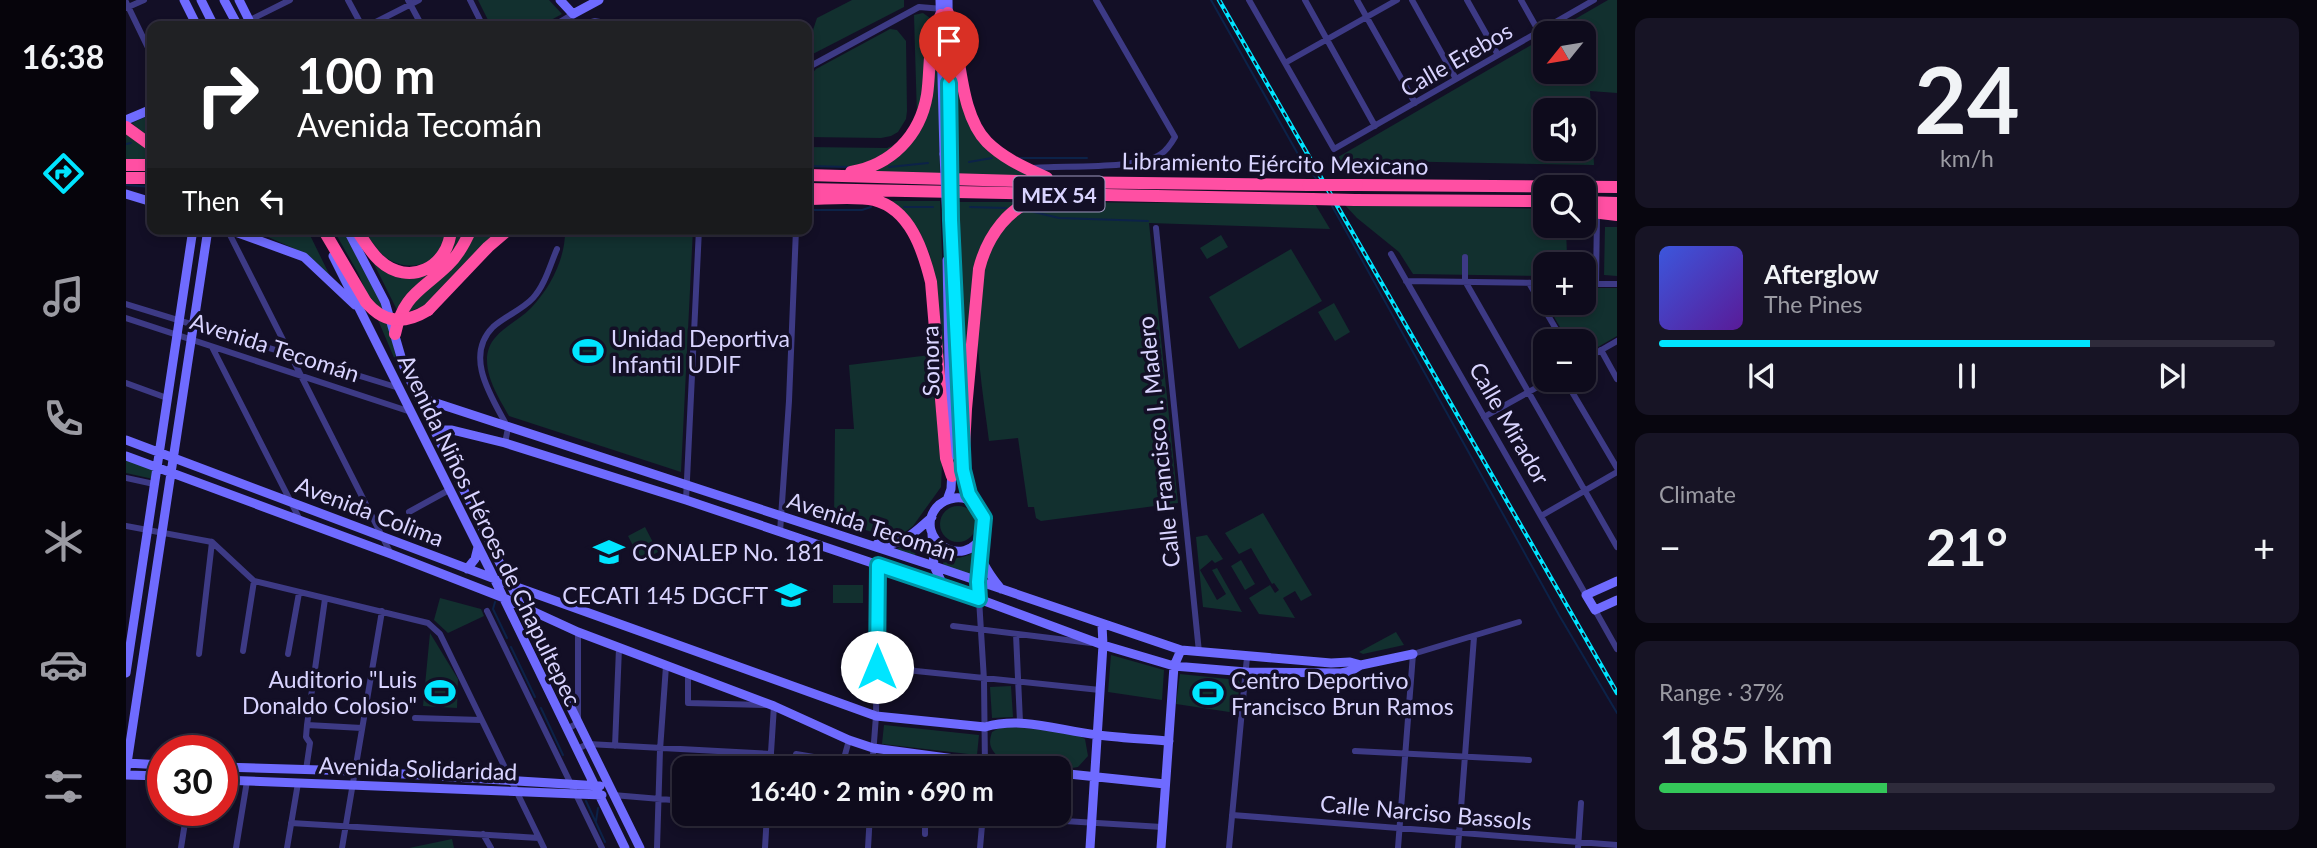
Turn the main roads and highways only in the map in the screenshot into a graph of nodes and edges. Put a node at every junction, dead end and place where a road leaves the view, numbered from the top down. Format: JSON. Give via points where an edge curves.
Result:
{"nodes":[{"id":1,"x":944,"y":8,"type":"edge"},
{"id":2,"x":126,"y":127,"type":"edge"},
{"id":3,"x":147,"y":142,"type":"edge"},
{"id":4,"x":126,"y":165,"type":"edge"},
{"id":5,"x":147,"y":165,"type":"edge"},
{"id":6,"x":812,"y":175,"type":"edge"},
{"id":7,"x":827,"y":175,"type":"junction"},
{"id":8,"x":126,"y":178,"type":"edge"},
{"id":9,"x":147,"y":178,"type":"edge"},
{"id":10,"x":1054,"y":181,"type":"junction"},
{"id":11,"x":1617,"y":187,"type":"edge"},
{"id":12,"x":812,"y":189,"type":"edge"},
{"id":13,"x":927,"y":192,"type":"junction"},
{"id":14,"x":1062,"y":194,"type":"junction"},
{"id":15,"x":812,"y":200,"type":"edge"},
{"id":16,"x":873,"y":200,"type":"junction"},
{"id":17,"x":1533,"y":202,"type":"edge"},
{"id":18,"x":1596,"y":202,"type":"edge"},
{"id":19,"x":1617,"y":203,"type":"edge"},
{"id":20,"x":1596,"y":213,"type":"edge"},
{"id":21,"x":1617,"y":215,"type":"edge"},
{"id":22,"x":324,"y":235,"type":"edge"},
{"id":23,"x":360,"y":235,"type":"edge"},
{"id":24,"x":450,"y":235,"type":"edge"},
{"id":25,"x":468,"y":235,"type":"edge"},
{"id":26,"x":502,"y":235,"type":"edge"},
{"id":27,"x":395,"y":334,"type":"road end"}],
"edges":[{"from":1,"to":7,"type":"highway","via":[[933,29],[924,106],[907,142],[886,160]]},
{"from":1,"to":10,"type":"highway","via":[[976,126],[1007,159]]},
{"from":2,"to":3,"type":"highway"},
{"from":4,"to":5,"type":"highway"},
{"from":6,"to":7,"type":"highway","name":"Libramiento Ejército Mexicano","number":"MEX 54"},
{"from":7,"to":10,"type":"highway","name":"Libramiento Ejército Mexicano","number":"MEX 54"},
{"from":8,"to":9,"type":"highway"},
{"from":10,"to":11,"type":"highway","name":"Libramiento Ejército Mexicano","number":"MEX 54","bridge":true},
{"from":12,"to":13,"type":"highway","name":"Libramiento Ejército Mexicano","number":"MEX 54"},
{"from":13,"to":14,"type":"highway","name":"Libramiento Ejército Mexicano","number":"MEX 54"},
{"from":13,"to":16,"type":"highway"},
{"from":14,"to":16,"type":"highway","via":[[1019,208],[994,232],[982,255],[957,472],[946,458],[926,261],[914,232],[893,209]]},
{"from":14,"to":17,"type":"highway","name":"Libramiento Ejército Mexicano","number":"MEX 54","bridge":true},
{"from":15,"to":16,"type":"highway"},
{"from":18,"to":19,"type":"highway"},
{"from":20,"to":21,"type":"highway"},
{"from":22,"to":26,"type":"highway","bridge":true,"via":[[362,306],[398,321],[428,310]]},
{"from":23,"to":24,"type":"highway","via":[[390,268],[419,273],[443,257]]},
{"from":25,"to":27,"type":"highway","via":[[449,265],[407,301]]}]}
